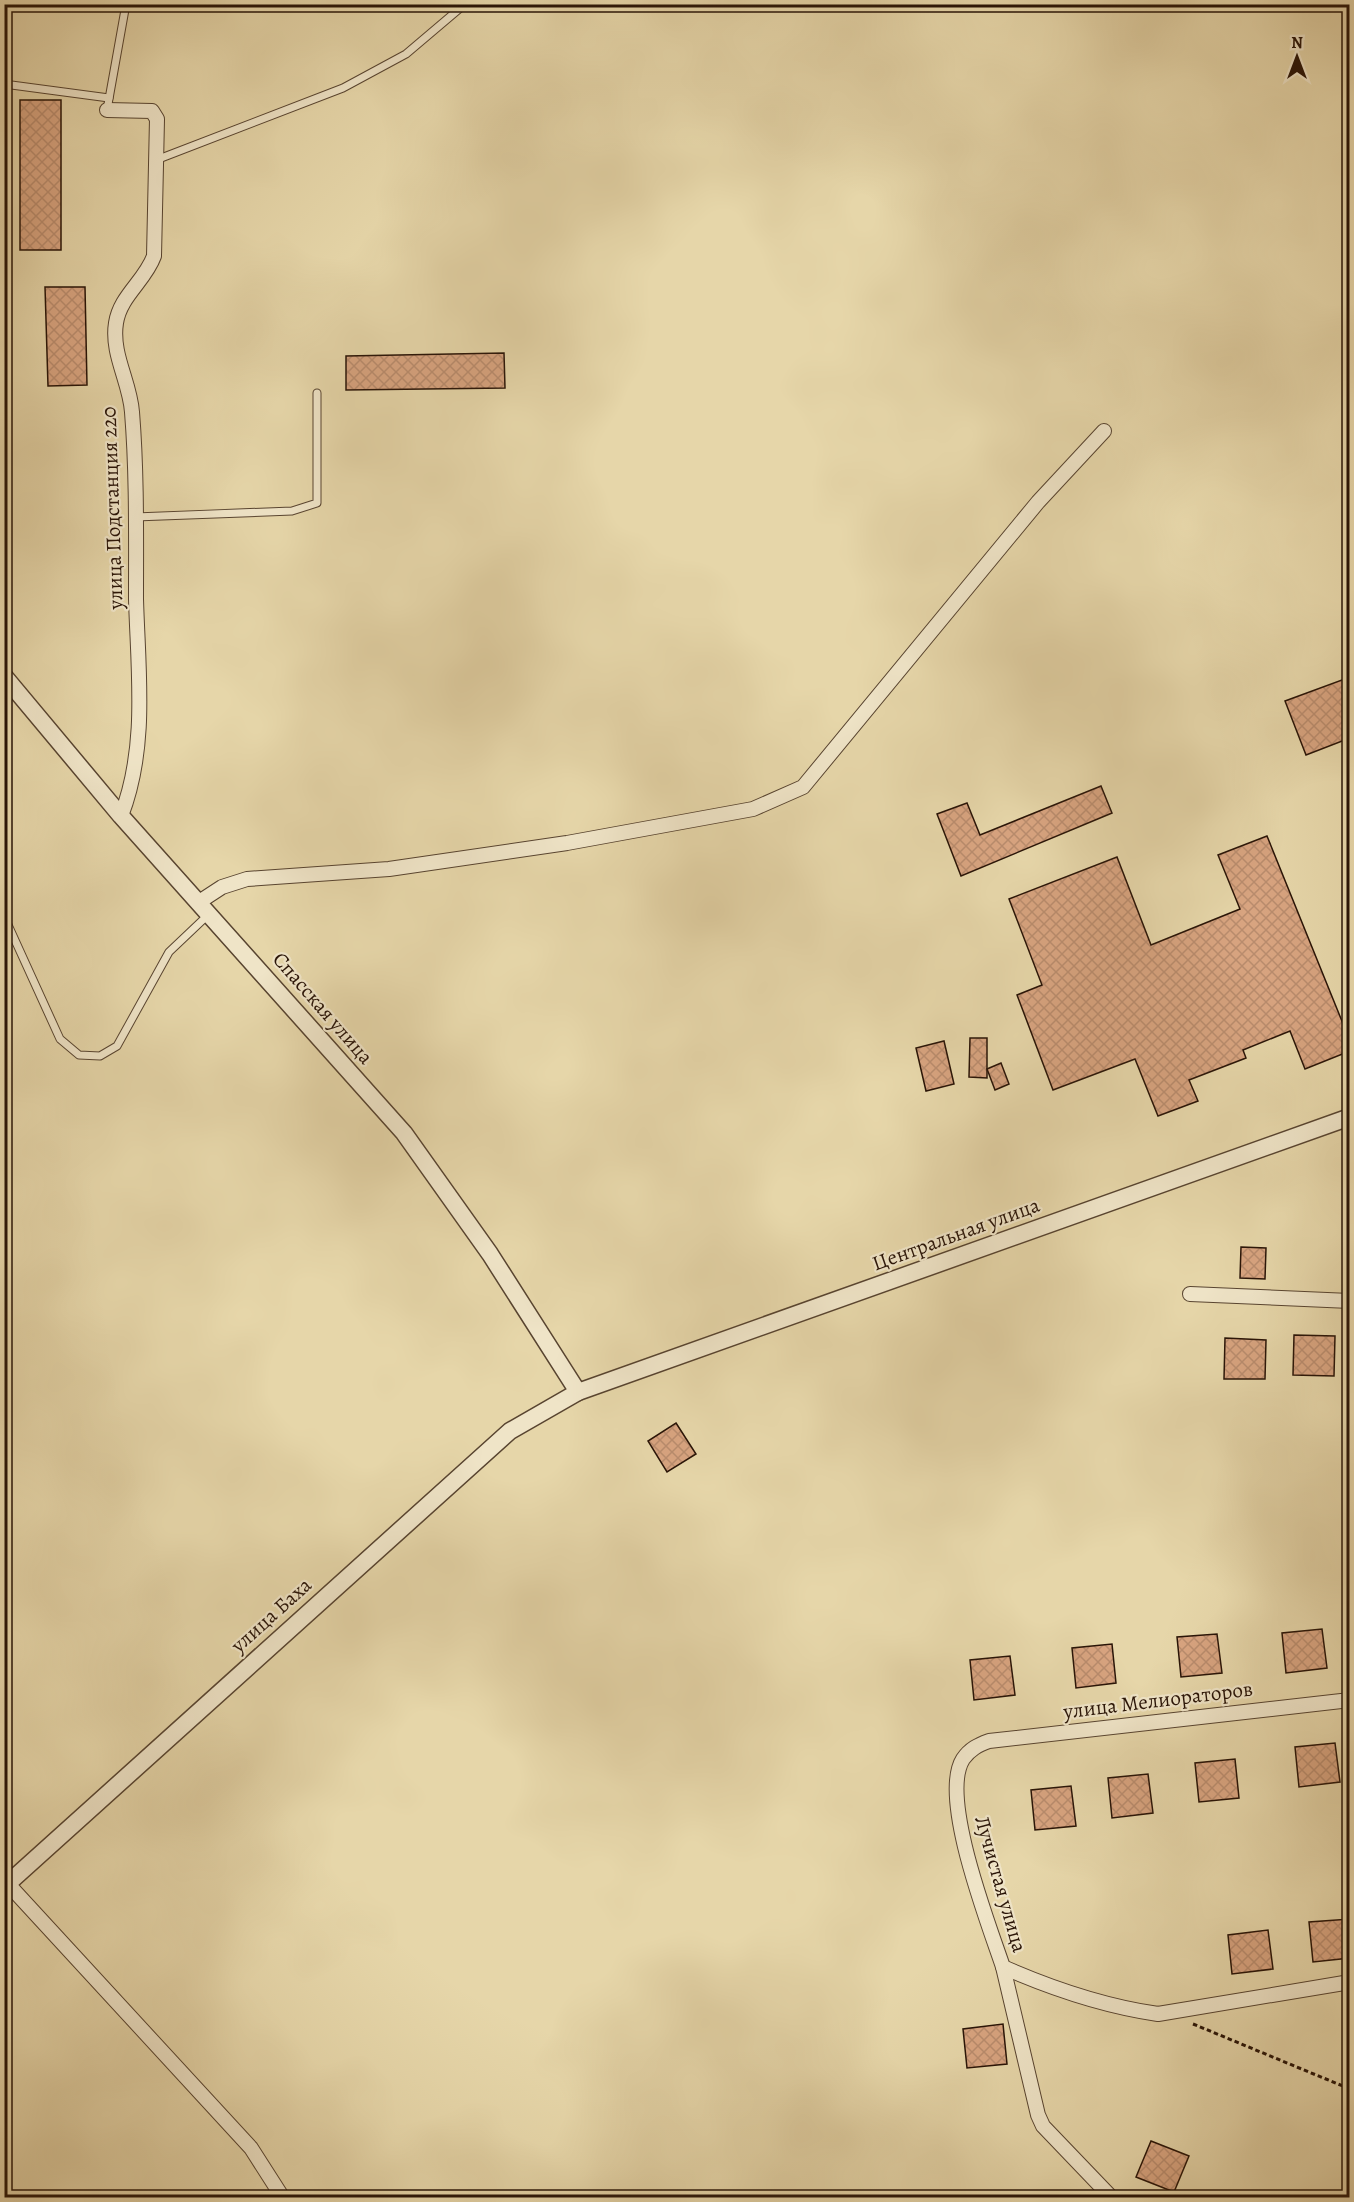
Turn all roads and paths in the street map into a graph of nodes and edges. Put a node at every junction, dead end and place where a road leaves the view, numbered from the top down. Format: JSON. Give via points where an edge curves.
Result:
{"nodes":[{"id":1,"x":126,"y":4,"type":"edge"},
{"id":2,"x":465,"y":4,"type":"edge"},
{"id":3,"x":4,"y":84,"type":"edge"},
{"id":4,"x":108,"y":104,"type":"junction"},
{"id":5,"x":156,"y":160,"type":"junction"},
{"id":6,"x":317,"y":393,"type":"dead end"},
{"id":7,"x":1104,"y":431,"type":"dead end"},
{"id":8,"x":135,"y":517,"type":"junction"},
{"id":9,"x":4,"y":676,"type":"edge"},
{"id":10,"x":121,"y":816,"type":"junction"},
{"id":11,"x":204,"y":908,"type":"junction"},
{"id":12,"x":4,"y":916,"type":"edge"},
{"id":13,"x":1350,"y":1117,"type":"edge"},
{"id":14,"x":1191,"y":1294,"type":"dead end"},
{"id":15,"x":1350,"y":1301,"type":"edge"},
{"id":16,"x":578,"y":1392,"type":"junction"},
{"id":17,"x":1350,"y":1700,"type":"edge"},
{"id":18,"x":973,"y":1748,"type":"joint"},
{"id":19,"x":6,"y":1885,"type":"edge"},
{"id":20,"x":1003,"y":1967,"type":"junction"},
{"id":21,"x":1350,"y":1982,"type":"edge"},
{"id":22,"x":1167,"y":2013,"type":"junction"},
{"id":23,"x":1350,"y":2089,"type":"edge"},
{"id":24,"x":283,"y":2198,"type":"edge"},
{"id":25,"x":1112,"y":2198,"type":"edge"}],
"edges":[{"from":1,"to":4,"type":"lane"},
{"from":2,"to":5,"type":"lane","via":[[406,54],[344,88]]},
{"from":3,"to":4,"type":"lane"},
{"from":4,"to":5,"type":"street","name":"улица Подстанция 220","via":[[152,111],[157,118]]},
{"from":5,"to":8,"type":"street","name":"улица Подстанция 220","via":[[154,256],[121,306],[116,324],[118,359],[132,409]]},
{"from":6,"to":8,"type":"lane","via":[[317,503],[292,511]]},
{"from":7,"to":11,"type":"street","via":[[1038,502],[803,788],[787,797],[753,809],[567,843],[388,869],[247,879],[222,887]]},
{"from":8,"to":10,"type":"street","name":"улица Подстанция 220","via":[[138,747],[134,779]]},
{"from":9,"to":10,"type":"street","name":"Спасская улица"},
{"from":10,"to":11,"type":"street","name":"Спасская улица"},
{"from":11,"to":12,"type":"lane","via":[[169,952],[117,1047],[110,1053],[90,1056],[79,1055],[60,1039]]},
{"from":11,"to":16,"type":"street","name":"Спасская улица","via":[[404,1133],[490,1254]]},
{"from":13,"to":16,"type":"street","name":"Центральная улица"},
{"from":14,"to":15,"type":"street"},
{"from":16,"to":19,"type":"street","name":"улица Баха","via":[[510,1431]]},
{"from":17,"to":18,"type":"street","name":"улица Мелиораторов","via":[[1001,1740]]},
{"from":18,"to":20,"type":"street","name":"Лучистая улица","via":[[962,1760],[959,1811],[969,1863]]},
{"from":19,"to":24,"type":"street","via":[[251,2148]]},
{"from":20,"to":22,"type":"street","name":"Лучистая улица","via":[[1055,1990],[1129,2009]]},
{"from":20,"to":25,"type":"street","via":[[1043,2126]]},
{"from":21,"to":22,"type":"street","name":"Лучистая улица"},
{"from":22,"to":23,"type":"path"}]}
